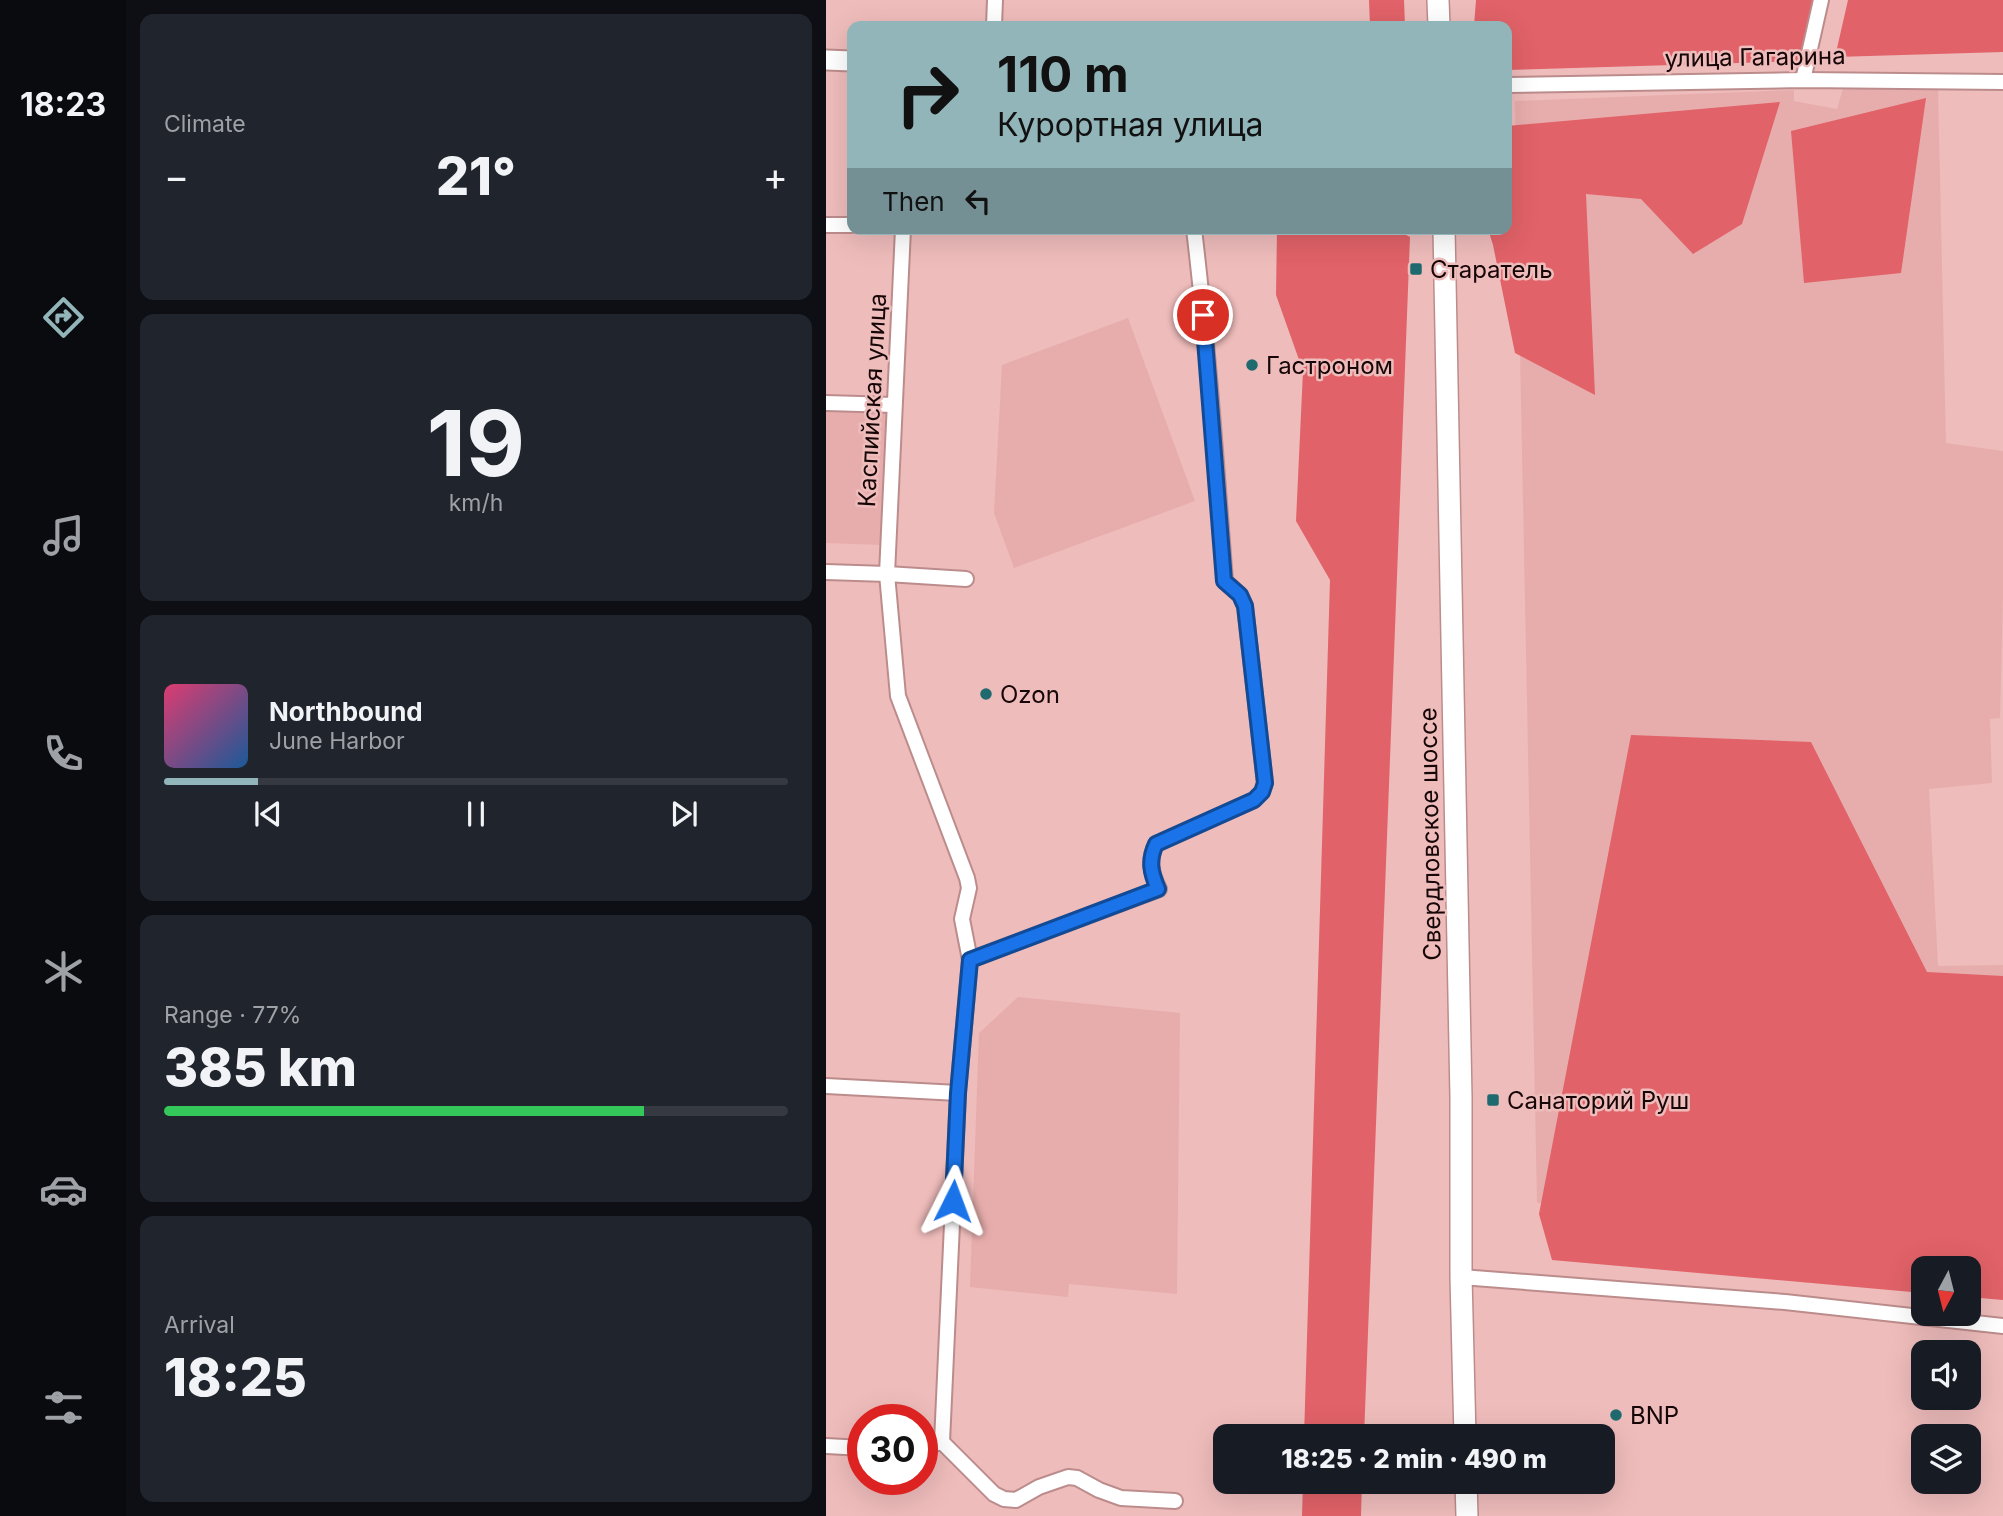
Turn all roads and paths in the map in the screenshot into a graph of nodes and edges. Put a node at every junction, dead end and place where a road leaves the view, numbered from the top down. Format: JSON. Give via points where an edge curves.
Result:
{"nodes":[{"id":1,"x":995,"y":0,"type":"edge"},
{"id":2,"x":1438,"y":0,"type":"edge"},
{"id":3,"x":1821,"y":0,"type":"edge"},
{"id":4,"x":994,"y":21,"type":"edge"},
{"id":5,"x":1439,"y":21,"type":"edge"},
{"id":6,"x":826,"y":60,"type":"edge"},
{"id":7,"x":847,"y":61,"type":"edge"},
{"id":8,"x":1803,"y":80,"type":"junction"},
{"id":9,"x":2003,"y":82,"type":"edge"},
{"id":10,"x":1512,"y":85,"type":"edge"},
{"id":11,"x":826,"y":225,"type":"edge"},
{"id":12,"x":847,"y":225,"type":"edge"},
{"id":13,"x":903,"y":235,"type":"edge"},
{"id":14,"x":1195,"y":235,"type":"edge"},
{"id":15,"x":1444,"y":235,"type":"edge"},
{"id":16,"x":826,"y":403,"type":"edge"},
{"id":17,"x":894,"y":405,"type":"junction"},
{"id":18,"x":826,"y":572,"type":"edge"},
{"id":19,"x":887,"y":574,"type":"junction"},
{"id":20,"x":966,"y":579,"type":"dead end"},
{"id":21,"x":970,"y":960,"type":"junction"},
{"id":22,"x":826,"y":1086,"type":"edge"},
{"id":23,"x":958,"y":1093,"type":"junction"},
{"id":24,"x":1461,"y":1277,"type":"junction"},
{"id":25,"x":2003,"y":1326,"type":"edge"},
{"id":26,"x":1465,"y":1424,"type":"edge"},
{"id":27,"x":942,"y":1442,"type":"junction"},
{"id":28,"x":938,"y":1443,"type":"edge"},
{"id":29,"x":826,"y":1446,"type":"edge"},
{"id":30,"x":847,"y":1447,"type":"edge"},
{"id":31,"x":1466,"y":1494,"type":"edge"},
{"id":32,"x":1175,"y":1501,"type":"dead end"},
{"id":33,"x":1467,"y":1516,"type":"edge"}],
"edges":[{"from":1,"to":4,"type":"street"},
{"from":2,"to":5,"type":"main road"},
{"from":3,"to":8,"type":"street"},
{"from":6,"to":7,"type":"street"},
{"from":8,"to":9,"type":"street","name":"улица Гагарина"},
{"from":8,"to":10,"type":"street","name":"улица Гагарина"},
{"from":11,"to":12,"type":"street"},
{"from":13,"to":17,"type":"street","name":"Каспийская улица"},
{"from":14,"to":21,"type":"street","via":[[1224,581],[1245,606],[1265,783],[1254,800],[1156,844],[1150,871],[1158,889]]},
{"from":15,"to":24,"type":"main road","name":"Свердловское шоссе"},
{"from":16,"to":17,"type":"street"},
{"from":17,"to":19,"type":"street","name":"Каспийская улица"},
{"from":18,"to":19,"type":"street"},
{"from":19,"to":20,"type":"street"},
{"from":19,"to":21,"type":"street","name":"Каспийская улица","via":[[898,696],[967,878],[962,919]]},
{"from":21,"to":23,"type":"street","name":"Каспийская улица"},
{"from":22,"to":23,"type":"street"},
{"from":23,"to":27,"type":"street","name":"Каспийская улица"},
{"from":24,"to":25,"type":"street","via":[[1785,1302]]},
{"from":24,"to":26,"type":"main road","name":"Свердловское шоссе"},
{"from":27,"to":28,"type":"street"},
{"from":27,"to":32,"type":"street","via":[[1004,1499],[1016,1500],[1068,1477],[1121,1498]]},
{"from":29,"to":30,"type":"street"},
{"from":31,"to":33,"type":"main road"}]}
